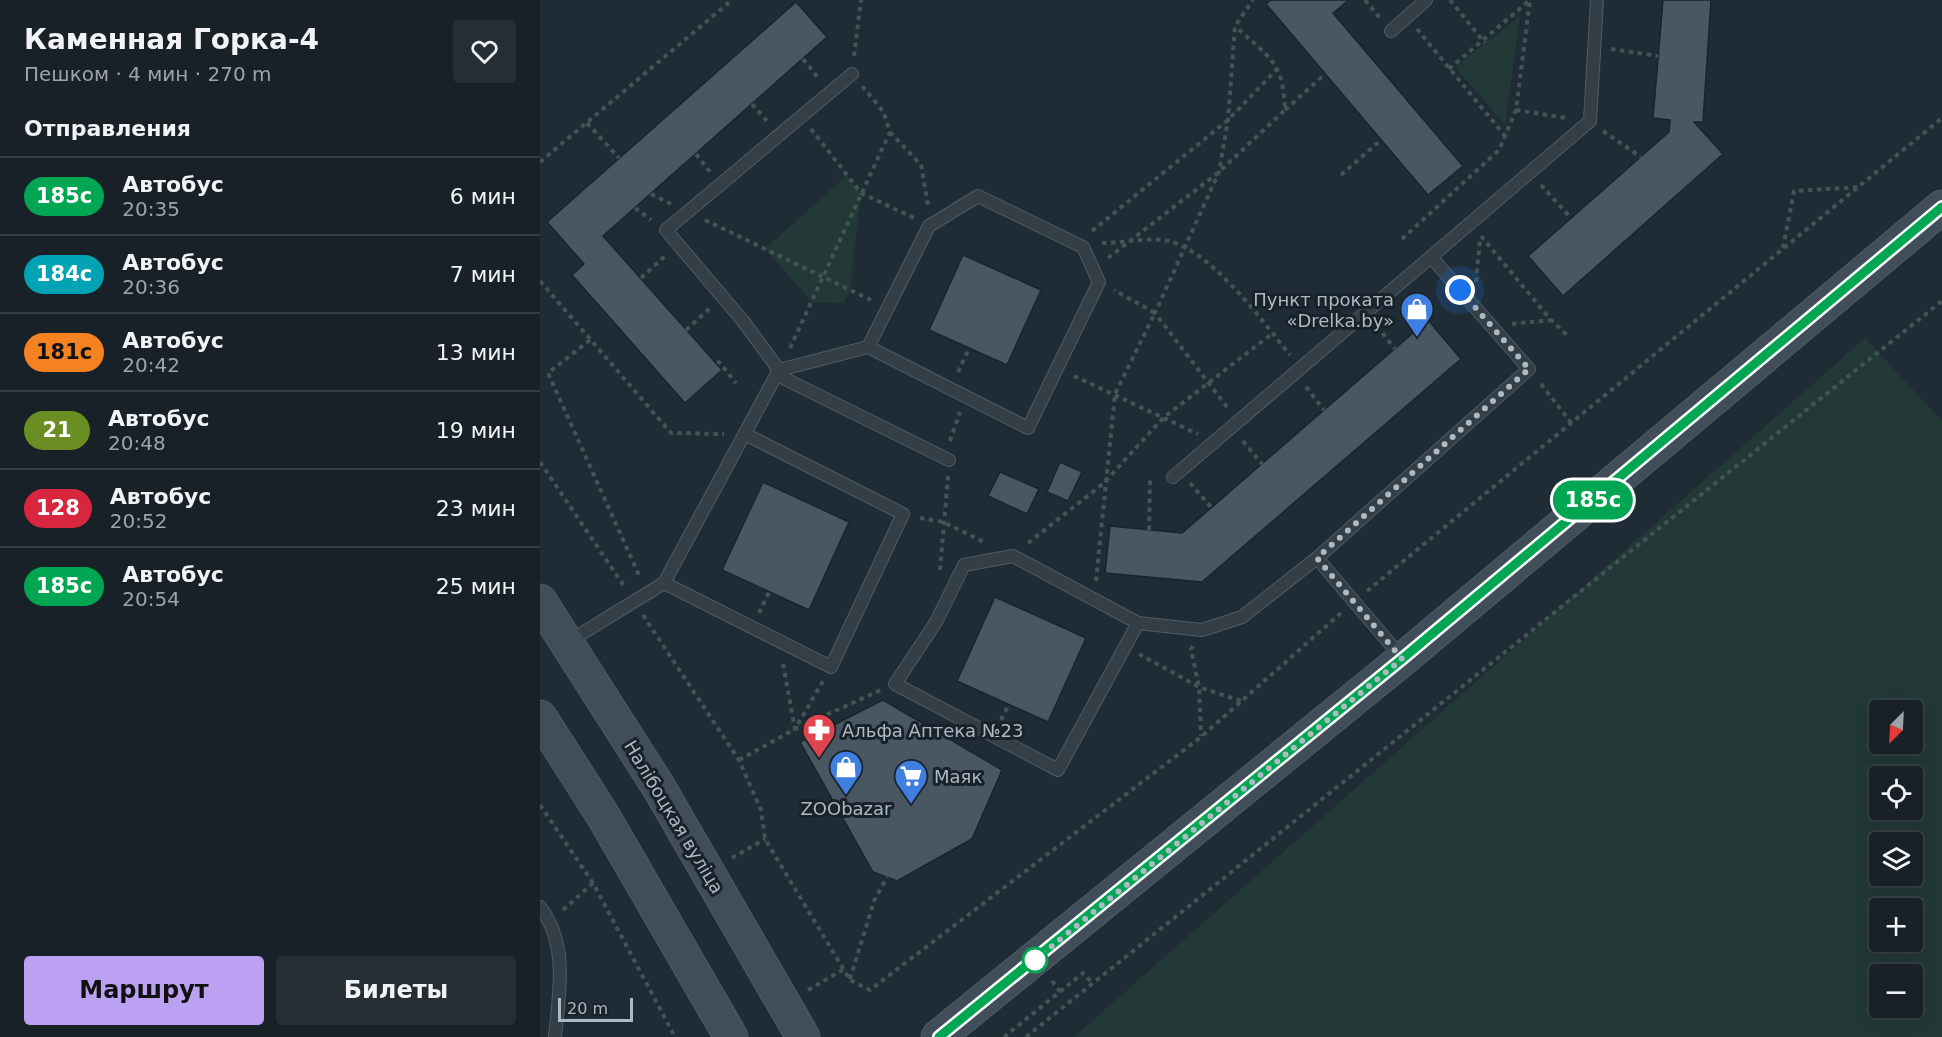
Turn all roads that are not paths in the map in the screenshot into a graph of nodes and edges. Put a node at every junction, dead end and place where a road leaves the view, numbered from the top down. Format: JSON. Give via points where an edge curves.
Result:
{"nodes":[{"id":1,"x":1426,"y":0,"type":"edge"},
{"id":2,"x":1597,"y":0,"type":"edge"},
{"id":3,"x":1391,"y":32,"type":"dead end"},
{"id":4,"x":852,"y":74,"type":"road end"},
{"id":5,"x":1942,"y":207,"type":"edge"},
{"id":6,"x":1431,"y":257,"type":"junction"},
{"id":7,"x":868,"y":347,"type":"junction"},
{"id":8,"x":778,"y":373,"type":"junction"},
{"id":9,"x":745,"y":434,"type":"junction"},
{"id":10,"x":949,"y":460,"type":"road end"},
{"id":11,"x":1177,"y":474,"type":"road end"},
{"id":12,"x":1317,"y":558,"type":"junction"},
{"id":13,"x":664,"y":583,"type":"junction"},
{"id":14,"x":540,"y":601,"type":"edge"},
{"id":15,"x":1138,"y":624,"type":"junction"},
{"id":16,"x":568,"y":642,"type":"junction"},
{"id":17,"x":1402,"y":659,"type":"junction"},
{"id":18,"x":540,"y":717,"type":"edge"},
{"id":19,"x":540,"y":907,"type":"edge"},
{"id":20,"x":555,"y":1037,"type":"edge"},
{"id":21,"x":731,"y":1037,"type":"edge"},
{"id":22,"x":803,"y":1037,"type":"edge"},
{"id":23,"x":938,"y":1037,"type":"edge"}],
"edges":[{"from":1,"to":3,"type":"lane"},
{"from":2,"to":6,"type":"lane","via":[[1590,121]]},
{"from":4,"to":8,"type":"lane","via":[[666,230]]},
{"from":5,"to":17,"type":"main road"},
{"from":6,"to":11,"type":"lane"},
{"from":6,"to":12,"type":"lane","via":[[1529,369]]},
{"from":7,"to":7,"type":"lane","via":[[929,226],[978,196],[1083,247],[1096,276],[1028,428]]},
{"from":7,"to":8,"type":"lane"},
{"from":8,"to":9,"type":"lane"},
{"from":8,"to":10,"type":"lane"},
{"from":9,"to":13,"type":"lane"},
{"from":9,"to":13,"type":"lane","via":[[903,514],[831,668]]},
{"from":12,"to":15,"type":"lane","via":[[1242,617],[1202,630]]},
{"from":12,"to":17,"type":"lane"},
{"from":13,"to":16,"type":"lane"},
{"from":14,"to":16,"type":"main road","name":"Налібоцкая вуліца"},
{"from":15,"to":15,"type":"lane","via":[[1058,770],[895,684],[936,622],[964,565],[1013,556]]},
{"from":16,"to":22,"type":"main road","name":"Налібоцкая вуліца","via":[[658,786]]},
{"from":17,"to":23,"type":"main road"},
{"from":18,"to":21,"type":"main road","via":[[602,814]]},
{"from":19,"to":20,"type":"lane","via":[[551,921],[562,964]]}]}
